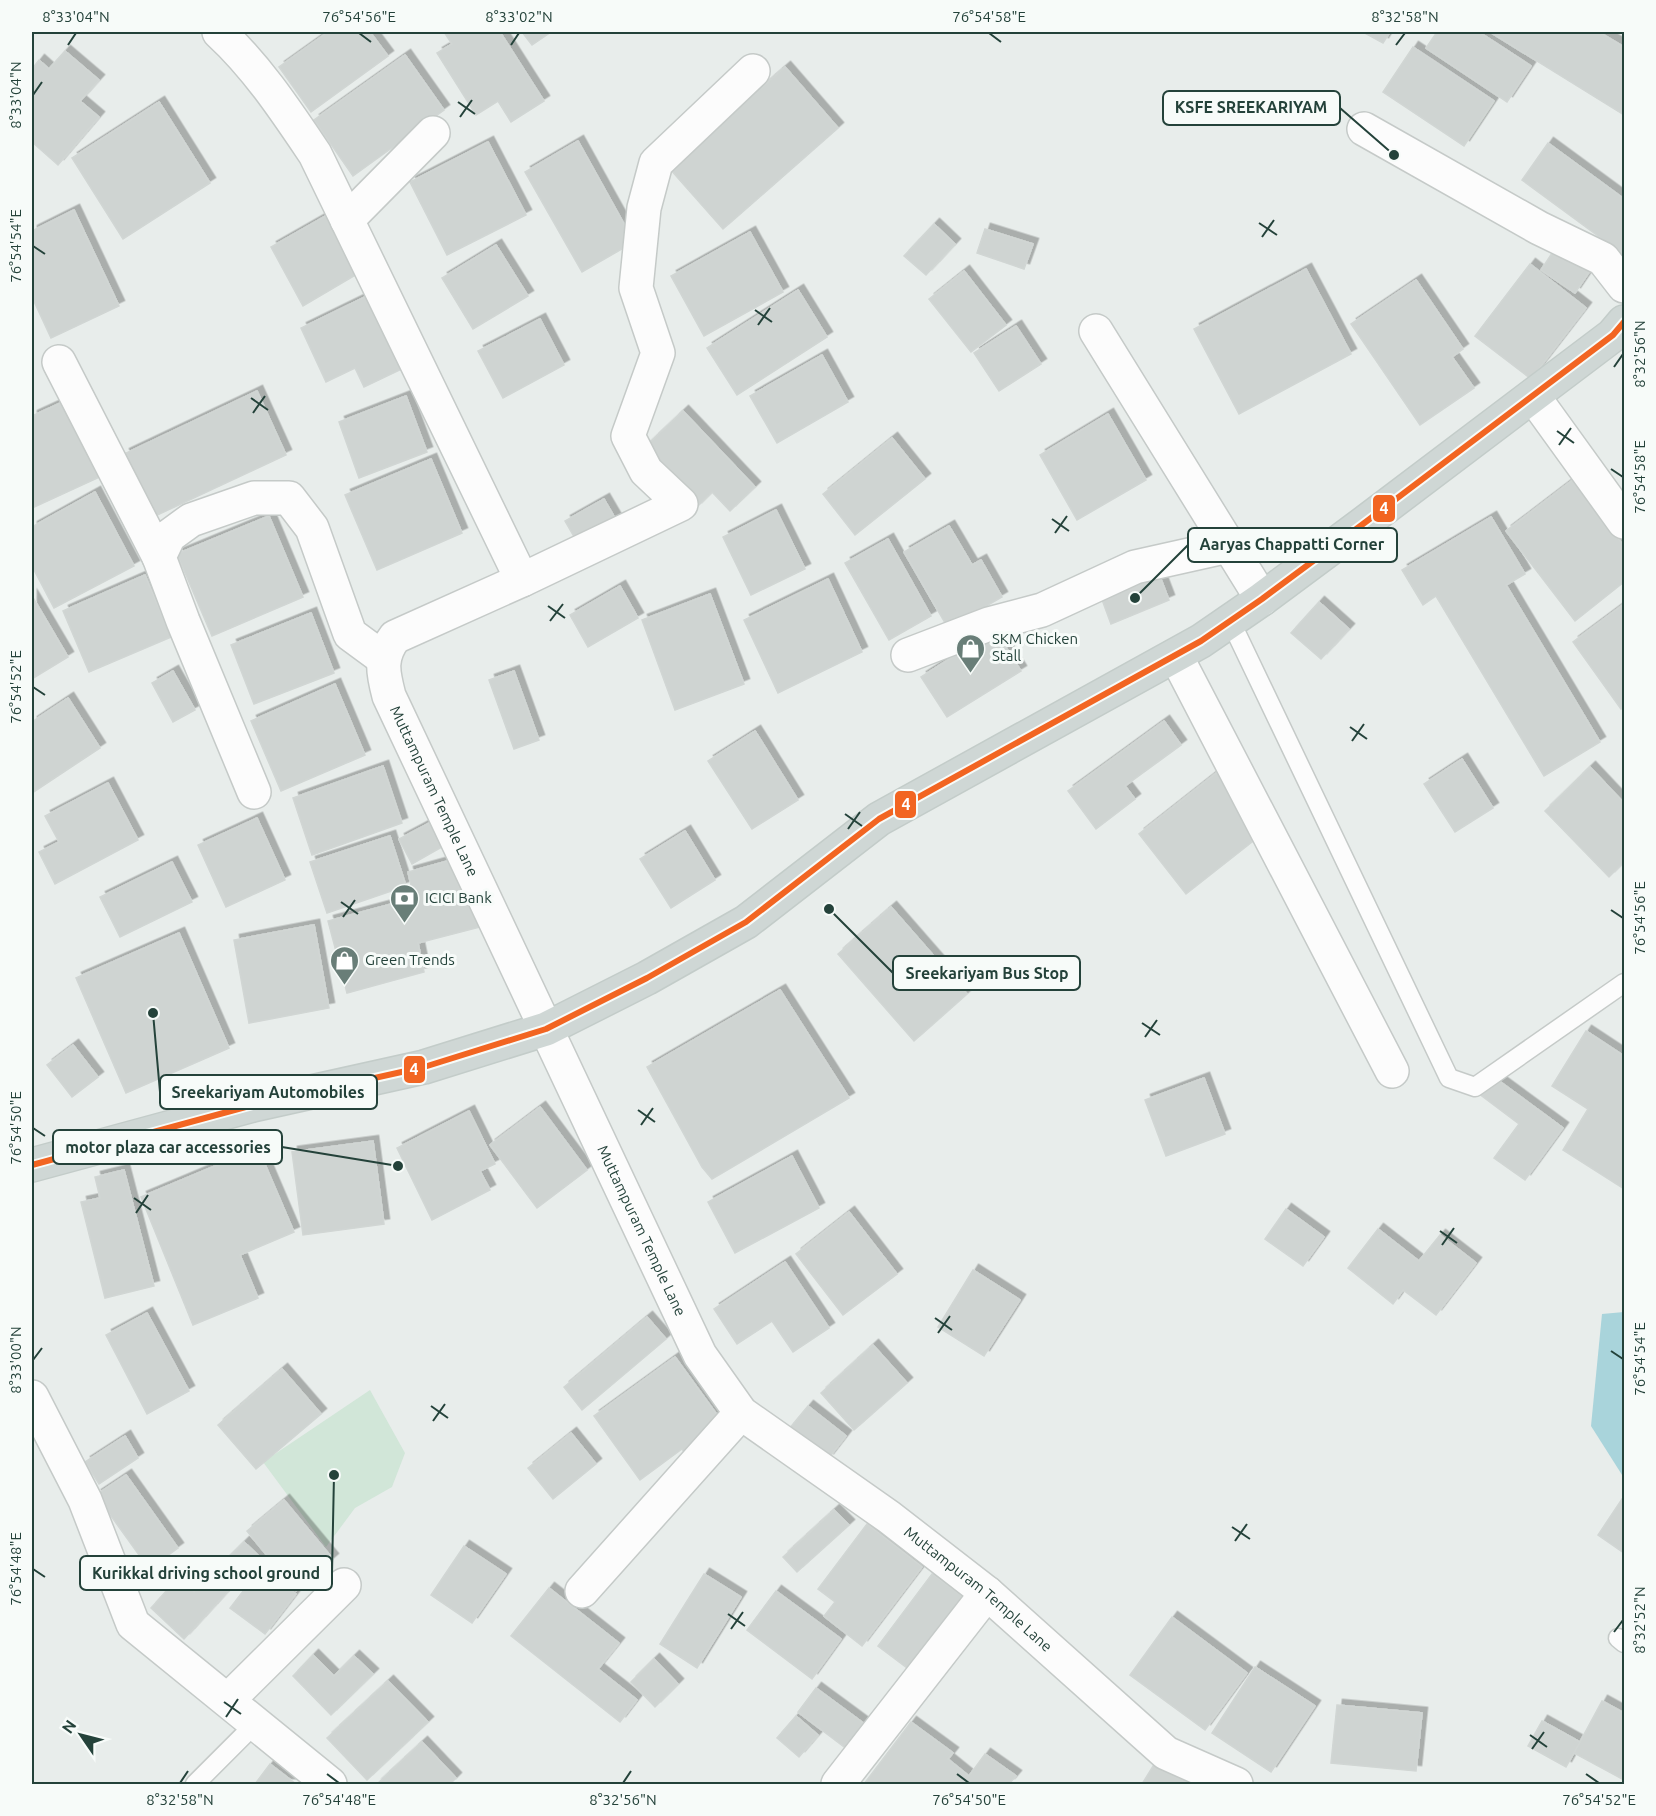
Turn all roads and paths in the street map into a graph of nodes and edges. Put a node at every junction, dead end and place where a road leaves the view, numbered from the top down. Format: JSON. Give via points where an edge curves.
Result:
{"nodes":[{"id":1,"x":219,"y":32,"type":"edge"},
{"id":2,"x":753,"y":71,"type":"dead end"},
{"id":3,"x":1364,"y":129,"type":"dead end"},
{"id":4,"x":433,"y":134,"type":"dead end"},
{"id":5,"x":347,"y":220,"type":"junction"},
{"id":6,"x":1624,"y":286,"type":"edge"},
{"id":7,"x":1624,"y":322,"type":"edge"},
{"id":8,"x":1096,"y":331,"type":"dead end"},
{"id":9,"x":59,"y":362,"type":"dead end"},
{"id":10,"x":1533,"y":396,"type":"junction"},
{"id":11,"x":1624,"y":522,"type":"edge"},
{"id":12,"x":1229,"y":546,"type":"junction"},
{"id":13,"x":159,"y":556,"type":"junction"},
{"id":14,"x":522,"y":580,"type":"junction"},
{"id":15,"x":1262,"y":599,"type":"junction"},
{"id":16,"x":1230,"y":621,"type":"junction"},
{"id":17,"x":908,"y":656,"type":"dead end"},
{"id":18,"x":1176,"y":656,"type":"junction"},
{"id":19,"x":384,"y":659,"type":"junction"},
{"id":20,"x":254,"y":792,"type":"dead end"},
{"id":21,"x":1624,"y":983,"type":"edge"},
{"id":22,"x":546,"y":1029,"type":"junction"},
{"id":23,"x":1392,"y":1071,"type":"dead end"},
{"id":24,"x":32,"y":1165,"type":"edge"},
{"id":25,"x":32,"y":1397,"type":"edge"},
{"id":26,"x":741,"y":1413,"type":"junction"},
{"id":27,"x":344,"y":1585,"type":"dead end"},
{"id":28,"x":582,"y":1590,"type":"dead end"},
{"id":29,"x":987,"y":1593,"type":"junction"},
{"id":30,"x":228,"y":1700,"type":"junction"},
{"id":31,"x":255,"y":1724,"type":"junction"},
{"id":32,"x":195,"y":1785,"type":"edge"},
{"id":33,"x":330,"y":1785,"type":"edge"},
{"id":34,"x":838,"y":1785,"type":"edge"},
{"id":35,"x":1236,"y":1785,"type":"edge"}],
"edges":[{"from":1,"to":5,"type":"street","via":[[278,98],[315,154]]},
{"from":2,"to":14,"type":"street","via":[[656,163],[644,208],[636,288],[658,353],[628,436],[646,471],[681,504]]},
{"from":3,"to":6,"type":"street","via":[[1539,228],[1603,259]]},
{"from":4,"to":5,"type":"street"},
{"from":5,"to":14,"type":"street"},
{"from":7,"to":10,"type":"main road"},
{"from":8,"to":12,"type":"street"},
{"from":9,"to":13,"type":"street"},
{"from":10,"to":11,"type":"street"},
{"from":10,"to":15,"type":"main road"},
{"from":12,"to":15,"type":"street"},
{"from":12,"to":17,"type":"street","via":[[1135,567],[1042,610],[989,624]]},
{"from":13,"to":19,"type":"street","via":[[169,536],[191,520],[254,498],[289,498],[312,528],[350,634]]},
{"from":13,"to":20,"type":"street"},
{"from":14,"to":19,"type":"street","via":[[395,637]]},
{"from":15,"to":16,"type":"main road"},
{"from":16,"to":18,"type":"main road"},
{"from":16,"to":21,"type":"lane","via":[[1449,1078],[1475,1087]]},
{"from":18,"to":22,"type":"main road","via":[[879,819],[746,922]]},
{"from":18,"to":23,"type":"street"},
{"from":19,"to":22,"type":"street","name":"Muttampuram Temple Lane","via":[[383,675],[389,696]]},
{"from":22,"to":24,"type":"main road","via":[[424,1067],[253,1105]]},
{"from":22,"to":26,"type":"street","name":"Muttampuram Temple Lane","via":[[700,1355]]},
{"from":25,"to":30,"type":"street","via":[[85,1500],[133,1624]]},
{"from":26,"to":28,"type":"street"},
{"from":26,"to":29,"type":"street","name":"Muttampuram Temple Lane","via":[[889,1517]]},
{"from":27,"to":30,"type":"street"},
{"from":29,"to":34,"type":"street"},
{"from":29,"to":35,"type":"street","name":"Muttampuram Temple Lane","via":[[1166,1753]]},
{"from":30,"to":31,"type":"street"},
{"from":31,"to":32,"type":"lane"},
{"from":31,"to":33,"type":"street"}]}
